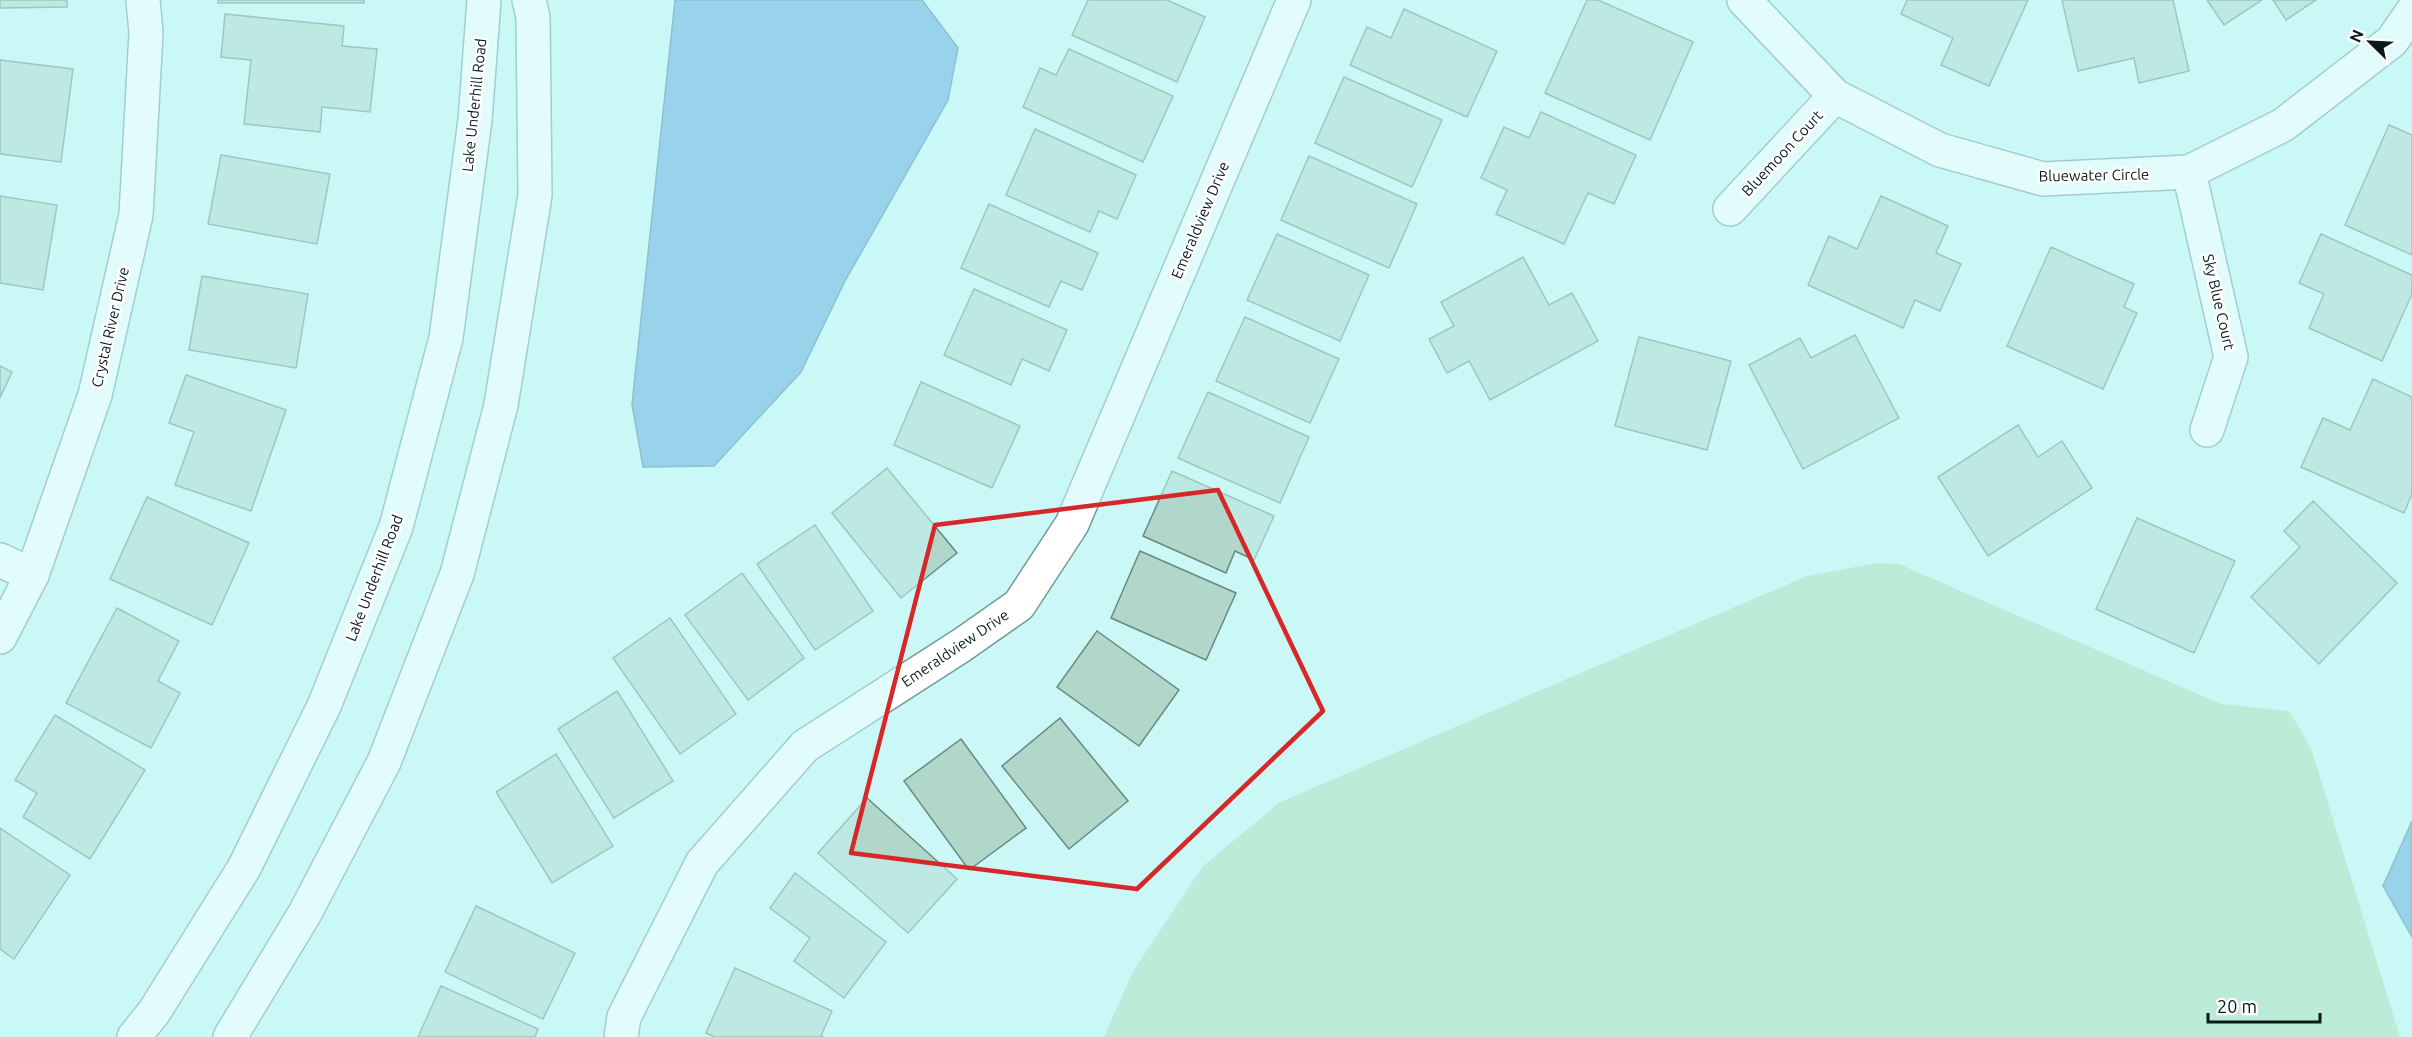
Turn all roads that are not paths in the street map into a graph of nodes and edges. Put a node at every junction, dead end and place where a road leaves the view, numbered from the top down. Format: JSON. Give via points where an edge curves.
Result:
{"nodes":[{"id":1,"x":143,"y":0,"type":"edge"},
{"id":2,"x":484,"y":0,"type":"edge"},
{"id":3,"x":529,"y":0,"type":"edge"},
{"id":4,"x":1294,"y":0,"type":"edge"},
{"id":5,"x":1744,"y":0,"type":"edge"},
{"id":6,"x":2412,"y":12,"type":"edge"},
{"id":7,"x":1835,"y":96,"type":"junction"},
{"id":8,"x":2189,"y":172,"type":"junction"},
{"id":9,"x":1730,"y":209,"type":"dead end"},
{"id":10,"x":2207,"y":430,"type":"dead end"},
{"id":11,"x":0,"y":560,"type":"edge"},
{"id":12,"x":32,"y":576,"type":"junction"},
{"id":13,"x":0,"y":637,"type":"edge"},
{"id":14,"x":134,"y":1037,"type":"edge"},
{"id":15,"x":230,"y":1037,"type":"edge"},
{"id":16,"x":621,"y":1037,"type":"edge"}],
"edges":[{"from":1,"to":12,"type":"street","name":"Crystal River Drive","via":[[146,33],[136,215],[95,395]]},
{"from":2,"to":14,"type":"street","name":"Lake Underhill Road","via":[[475,120],[446,338],[396,527],[324,706],[244,868],[154,1012]]},
{"from":3,"to":15,"type":"street","via":[[533,17],[534,195],[501,405],[457,574],[384,762],[305,913]]},
{"from":4,"to":16,"type":"street","name":"Emeraldview Drive","via":[[1072,524],[1019,605],[805,746],[702,863],[624,1017]]},
{"from":5,"to":7,"type":"street","name":"Bluewater Circle"},
{"from":6,"to":8,"type":"street","name":"Bluewater Circle","via":[[2392,41],[2283,125]]},
{"from":7,"to":8,"type":"street","name":"Bluewater Circle","via":[[1940,150],[2043,179]]},
{"from":7,"to":9,"type":"street","name":"Bluemoon Court"},
{"from":8,"to":10,"type":"street","name":"Sky Blue Court","via":[[2231,357]]},
{"from":11,"to":12,"type":"street"},
{"from":12,"to":13,"type":"street","name":"Crystal River Drive"}]}
